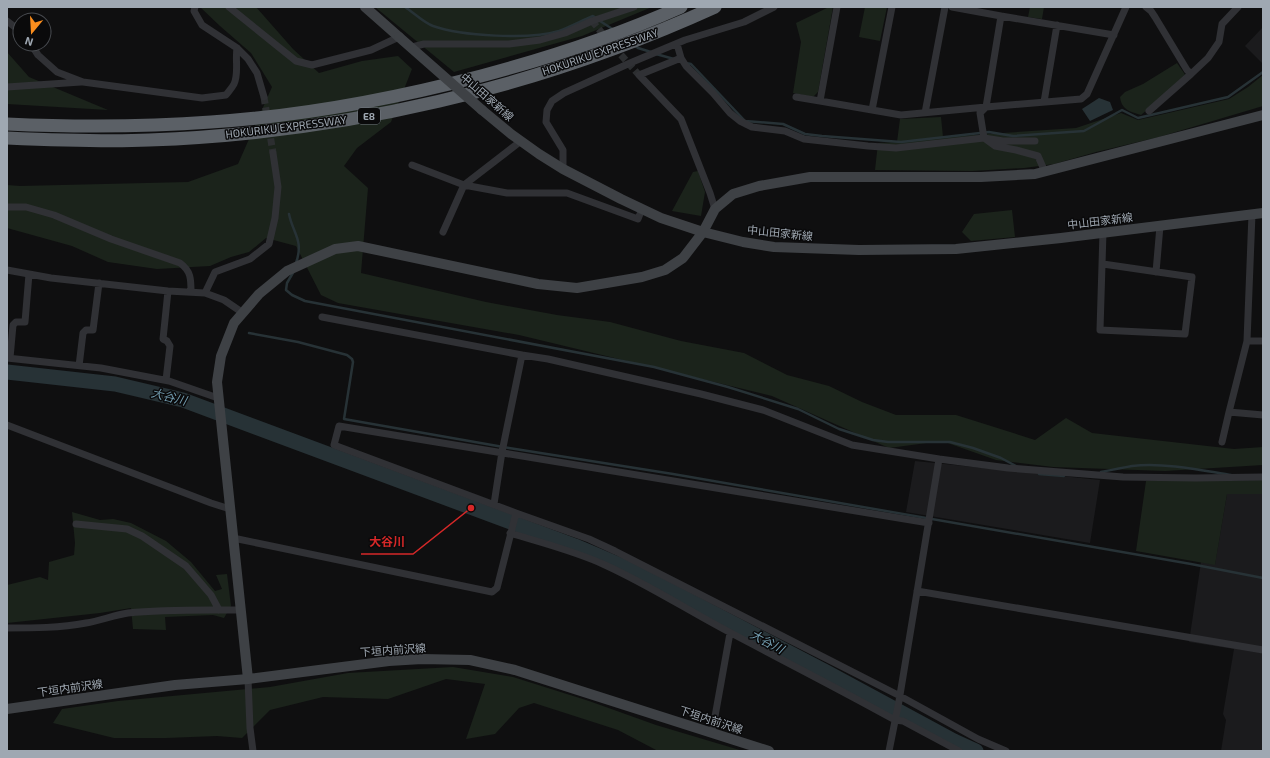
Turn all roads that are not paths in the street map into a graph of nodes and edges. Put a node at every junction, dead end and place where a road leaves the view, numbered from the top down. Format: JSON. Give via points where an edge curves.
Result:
{"nodes":[{"id":1,"x":229,"y":7,"type":"edge"},
{"id":2,"x":365,"y":7,"type":"edge"},
{"id":3,"x":634,"y":7,"type":"edge"},
{"id":4,"x":680,"y":7,"type":"edge"},
{"id":5,"x":715,"y":7,"type":"edge"},
{"id":6,"x":774,"y":7,"type":"edge"},
{"id":7,"x":837,"y":7,"type":"edge"},
{"id":8,"x":892,"y":7,"type":"edge"},
{"id":9,"x":945,"y":7,"type":"edge"},
{"id":10,"x":952,"y":7,"type":"edge"},
{"id":11,"x":1126,"y":7,"type":"edge"},
{"id":12,"x":1146,"y":7,"type":"edge"},
{"id":13,"x":1238,"y":7,"type":"edge"},
{"id":14,"x":192,"y":8,"type":"edge"},
{"id":15,"x":1001,"y":16,"type":"junction"},
{"id":16,"x":1057,"y":25,"type":"junction"},
{"id":17,"x":1114,"y":35,"type":"junction"},
{"id":18,"x":399,"y":36,"type":"junction"},
{"id":19,"x":677,"y":44,"type":"junction"},
{"id":20,"x":412,"y":47,"type":"junction"},
{"id":21,"x":237,"y":48,"type":"junction"},
{"id":22,"x":36,"y":52,"type":"edge"},
{"id":23,"x":681,"y":58,"type":"junction"},
{"id":24,"x":1191,"y":74,"type":"junction"},
{"id":25,"x":83,"y":82,"type":"junction"},
{"id":26,"x":7,"y":87,"type":"edge"},
{"id":27,"x":264,"y":97,"type":"tunnel mouth"},
{"id":28,"x":796,"y":97,"type":"dead end"},
{"id":29,"x":820,"y":101,"type":"junction"},
{"id":30,"x":1044,"y":102,"type":"junction"},
{"id":31,"x":986,"y":107,"type":"junction"},
{"id":32,"x":872,"y":110,"type":"junction"},
{"id":33,"x":1149,"y":111,"type":"dead end"},
{"id":34,"x":926,"y":113,"type":"junction"},
{"id":35,"x":1263,"y":115,"type":"edge"},
{"id":36,"x":7,"y":124,"type":"edge"},
{"id":37,"x":7,"y":138,"type":"edge"},
{"id":38,"x":984,"y":138,"type":"junction"},
{"id":39,"x":521,"y":141,"type":"junction"},
{"id":40,"x":1034,"y":141,"type":"dead end"},
{"id":41,"x":273,"y":153,"type":"tunnel mouth"},
{"id":42,"x":412,"y":165,"type":"dead end"},
{"id":43,"x":563,"y":169,"type":"junction"},
{"id":44,"x":1045,"y":172,"type":"junction"},
{"id":45,"x":464,"y":185,"type":"junction"},
{"id":46,"x":7,"y":207,"type":"edge"},
{"id":47,"x":642,"y":209,"type":"junction"},
{"id":48,"x":715,"y":209,"type":"junction"},
{"id":49,"x":1263,"y":213,"type":"edge"},
{"id":50,"x":1252,"y":214,"type":"junction"},
{"id":51,"x":1160,"y":226,"type":"junction"},
{"id":52,"x":442,"y":232,"type":"dead end"},
{"id":53,"x":703,"y":232,"type":"junction"},
{"id":54,"x":1103,"y":232,"type":"junction"},
{"id":55,"x":1103,"y":264,"type":"junction"},
{"id":56,"x":7,"y":270,"type":"edge"},
{"id":57,"x":1156,"y":272,"type":"junction"},
{"id":58,"x":29,"y":274,"type":"junction"},
{"id":59,"x":99,"y":283,"type":"junction"},
{"id":60,"x":168,"y":291,"type":"junction"},
{"id":61,"x":191,"y":292,"type":"junction"},
{"id":62,"x":205,"y":293,"type":"junction"},
{"id":63,"x":243,"y":313,"type":"junction"},
{"id":64,"x":322,"y":317,"type":"dead end"},
{"id":65,"x":1247,"y":341,"type":"junction"},
{"id":66,"x":1263,"y":341,"type":"edge"},
{"id":67,"x":522,"y":355,"type":"junction"},
{"id":68,"x":8,"y":358,"type":"edge"},
{"id":69,"x":79,"y":366,"type":"junction"},
{"id":70,"x":166,"y":380,"type":"junction"},
{"id":71,"x":218,"y":398,"type":"junction"},
{"id":72,"x":1229,"y":412,"type":"junction"},
{"id":73,"x":1263,"y":415,"type":"edge"},
{"id":74,"x":7,"y":425,"type":"edge"},
{"id":75,"x":1222,"y":442,"type":"dead end"},
{"id":76,"x":502,"y":452,"type":"junction"},
{"id":77,"x":939,"y":459,"type":"junction"},
{"id":78,"x":1263,"y":477,"type":"edge"},
{"id":79,"x":494,"y":504,"type":"junction"},
{"id":80,"x":230,"y":509,"type":"junction"},
{"id":81,"x":516,"y":513,"type":"junction"},
{"id":82,"x":928,"y":523,"type":"junction"},
{"id":83,"x":76,"y":524,"type":"dead end"},
{"id":84,"x":510,"y":534,"type":"junction"},
{"id":85,"x":233,"y":538,"type":"junction"},
{"id":86,"x":917,"y":591,"type":"junction"},
{"id":87,"x":219,"y":610,"type":"junction"},
{"id":88,"x":241,"y":610,"type":"junction"},
{"id":89,"x":7,"y":628,"type":"edge"},
{"id":90,"x":730,"y":633,"type":"junction"},
{"id":91,"x":1263,"y":650,"type":"edge"},
{"id":92,"x":248,"y":679,"type":"junction"},
{"id":93,"x":899,"y":699,"type":"junction"},
{"id":94,"x":7,"y":709,"type":"edge"},
{"id":95,"x":896,"y":717,"type":"junction"},
{"id":96,"x":712,"y":733,"type":"junction"},
{"id":97,"x":253,"y":751,"type":"edge"},
{"id":98,"x":770,"y":751,"type":"edge"},
{"id":99,"x":889,"y":751,"type":"edge"},
{"id":100,"x":960,"y":751,"type":"edge"},
{"id":101,"x":1006,"y":751,"type":"edge"}],
"edges":[{"from":1,"to":18,"type":"street","via":[[296,61],[312,65],[371,50]]},
{"from":2,"to":18,"type":"main road","name":"中山田家新線"},
{"from":3,"to":20,"type":"street","via":[[540,40],[509,44],[424,44]]},
{"from":4,"to":36,"type":"highway","name":"HOKURIKU EXPRESSWAY","number":"E8","via":[[559,53],[442,86],[387,98],[272,116],[213,122],[142,126]]},
{"from":5,"to":37,"type":"highway","name":"HOKURIKU EXPRESSWAY","number":"E8","via":[[620,47],[562,67],[451,99],[390,112],[275,130],[210,136],[149,140]]},
{"from":6,"to":19,"type":"street","via":[[744,22]]},
{"from":7,"to":29,"type":"street"},
{"from":8,"to":32,"type":"street"},
{"from":9,"to":34,"type":"street"},
{"from":10,"to":15,"type":"street"},
{"from":11,"to":17,"type":"street"},
{"from":12,"to":24,"type":"street","via":[[1155,16]]},
{"from":13,"to":24,"type":"street","via":[[1222,24],[1219,42],[1208,58]]},
{"from":14,"to":21,"type":"street","via":[[202,25]]},
{"from":15,"to":16,"type":"street"},
{"from":15,"to":31,"type":"street"},
{"from":16,"to":17,"type":"street"},
{"from":16,"to":30,"type":"street"},
{"from":17,"to":30,"type":"street","via":[[1087,94],[1081,99]]},
{"from":18,"to":20,"type":"main road","name":"中山田家新線","bridge":true},
{"from":19,"to":23,"type":"street"},
{"from":19,"to":43,"type":"street","via":[[564,93],[552,101],[547,110],[546,122],[563,150]]},
{"from":20,"to":39,"type":"main road","name":"中山田家新線","bridge":true},
{"from":21,"to":25,"type":"street","via":[[234,83],[226,95],[202,98]]},
{"from":21,"to":27,"type":"street","via":[[257,73]]},
{"from":22,"to":25,"type":"street","via":[[57,72]]},
{"from":23,"to":38,"type":"street","via":[[730,113],[752,128],[785,131],[804,138],[896,148]]},
{"from":23,"to":48,"type":"street","via":[[639,75],[681,119]]},
{"from":24,"to":33,"type":"street"},
{"from":25,"to":26,"type":"street"},
{"from":28,"to":29,"type":"street"},
{"from":29,"to":32,"type":"street"},
{"from":30,"to":31,"type":"street"},
{"from":31,"to":34,"type":"street"},
{"from":31,"to":38,"type":"street","via":[[980,113]]},
{"from":32,"to":34,"type":"street","via":[[902,115]]},
{"from":35,"to":44,"type":"main road"},
{"from":38,"to":40,"type":"street"},
{"from":38,"to":44,"type":"street","via":[[995,146],[1038,156]]},
{"from":39,"to":43,"type":"main road","name":"中山田家新線"},
{"from":39,"to":45,"type":"street"},
{"from":41,"to":62,"type":"street","via":[[278,187],[269,244],[250,259],[215,272]]},
{"from":42,"to":45,"type":"street"},
{"from":43,"to":47,"type":"main road","name":"中山田家新線"},
{"from":44,"to":48,"type":"main road","via":[[981,176],[810,177],[759,186],[733,194]]},
{"from":45,"to":47,"type":"street","via":[[507,193],[567,193],[638,219]]},
{"from":45,"to":52,"type":"street"},
{"from":46,"to":61,"type":"street","via":[[26,207],[54,215],[111,239],[180,263],[192,277]]},
{"from":47,"to":53,"type":"main road","name":"中山田家新線"},
{"from":48,"to":53,"type":"main road"},
{"from":49,"to":50,"type":"main road","name":"中山田家新線"},
{"from":50,"to":51,"type":"main road","name":"中山田家新線"},
{"from":50,"to":65,"type":"street"},
{"from":51,"to":54,"type":"main road","name":"中山田家新線"},
{"from":51,"to":57,"type":"street"},
{"from":53,"to":54,"type":"main road","name":"中山田家新線","via":[[774,247],[859,250],[956,249]]},
{"from":53,"to":63,"type":"main road","via":[[683,258],[665,270],[642,277],[577,288],[538,284],[474,272],[358,246],[335,249],[287,270],[259,294]]},
{"from":54,"to":55,"type":"street"},
{"from":55,"to":57,"type":"street"},
{"from":55,"to":57,"type":"street","via":[[1100,330],[1185,334],[1192,277]]},
{"from":56,"to":58,"type":"street"},
{"from":58,"to":59,"type":"street"},
{"from":58,"to":68,"type":"street","via":[[25,322],[16,322],[13,325]]},
{"from":59,"to":60,"type":"street"},
{"from":59,"to":69,"type":"street","via":[[93,330],[86,330],[83,333]]},
{"from":60,"to":61,"type":"street"},
{"from":60,"to":70,"type":"street","via":[[163,339],[168,341],[170,346]]},
{"from":61,"to":62,"type":"street"},
{"from":62,"to":63,"type":"street","via":[[224,300]]},
{"from":63,"to":71,"type":"main road","via":[[234,323],[221,356],[217,382]]},
{"from":64,"to":67,"type":"street"},
{"from":65,"to":66,"type":"street"},
{"from":65,"to":72,"type":"street"},
{"from":67,"to":76,"type":"street"},
{"from":67,"to":77,"type":"street","via":[[764,410],[852,444]]},
{"from":68,"to":69,"type":"street"},
{"from":69,"to":70,"type":"street"},
{"from":70,"to":71,"type":"street"},
{"from":71,"to":80,"type":"main road"},
{"from":72,"to":73,"type":"street"},
{"from":72,"to":75,"type":"street"},
{"from":74,"to":80,"type":"street"},
{"from":76,"to":79,"type":"street"},
{"from":76,"to":79,"type":"street","via":[[338,426],[334,445]]},
{"from":76,"to":82,"type":"street"},
{"from":77,"to":78,"type":"street","via":[[1008,468],[1123,477]]},
{"from":77,"to":82,"type":"street"},
{"from":79,"to":81,"type":"street"},
{"from":80,"to":85,"type":"main road"},
{"from":81,"to":84,"type":"street"},
{"from":81,"to":93,"type":"street","via":[[615,551]]},
{"from":82,"to":86,"type":"street"},
{"from":83,"to":87,"type":"street","via":[[127,529],[142,536],[186,566]]},
{"from":84,"to":85,"type":"street","via":[[497,588],[492,592]]},
{"from":84,"to":90,"type":"street","via":[[605,565]]},
{"from":85,"to":88,"type":"main road"},
{"from":86,"to":91,"type":"street"},
{"from":86,"to":93,"type":"street"},
{"from":87,"to":88,"type":"street"},
{"from":87,"to":89,"type":"street","via":[[133,613],[87,623]]},
{"from":88,"to":92,"type":"main road"},
{"from":90,"to":95,"type":"street"},
{"from":90,"to":96,"type":"street"},
{"from":92,"to":94,"type":"main road","name":"下垣内前沢線","via":[[175,685]]},
{"from":92,"to":96,"type":"main road","name":"下垣内前沢線","via":[[389,661],[470,660],[515,670]]},
{"from":92,"to":97,"type":"street"},
{"from":93,"to":95,"type":"street"},
{"from":93,"to":101,"type":"street"},
{"from":95,"to":99,"type":"street"},
{"from":95,"to":100,"type":"street"},
{"from":96,"to":98,"type":"main road","name":"下垣内前沢線"}]}
